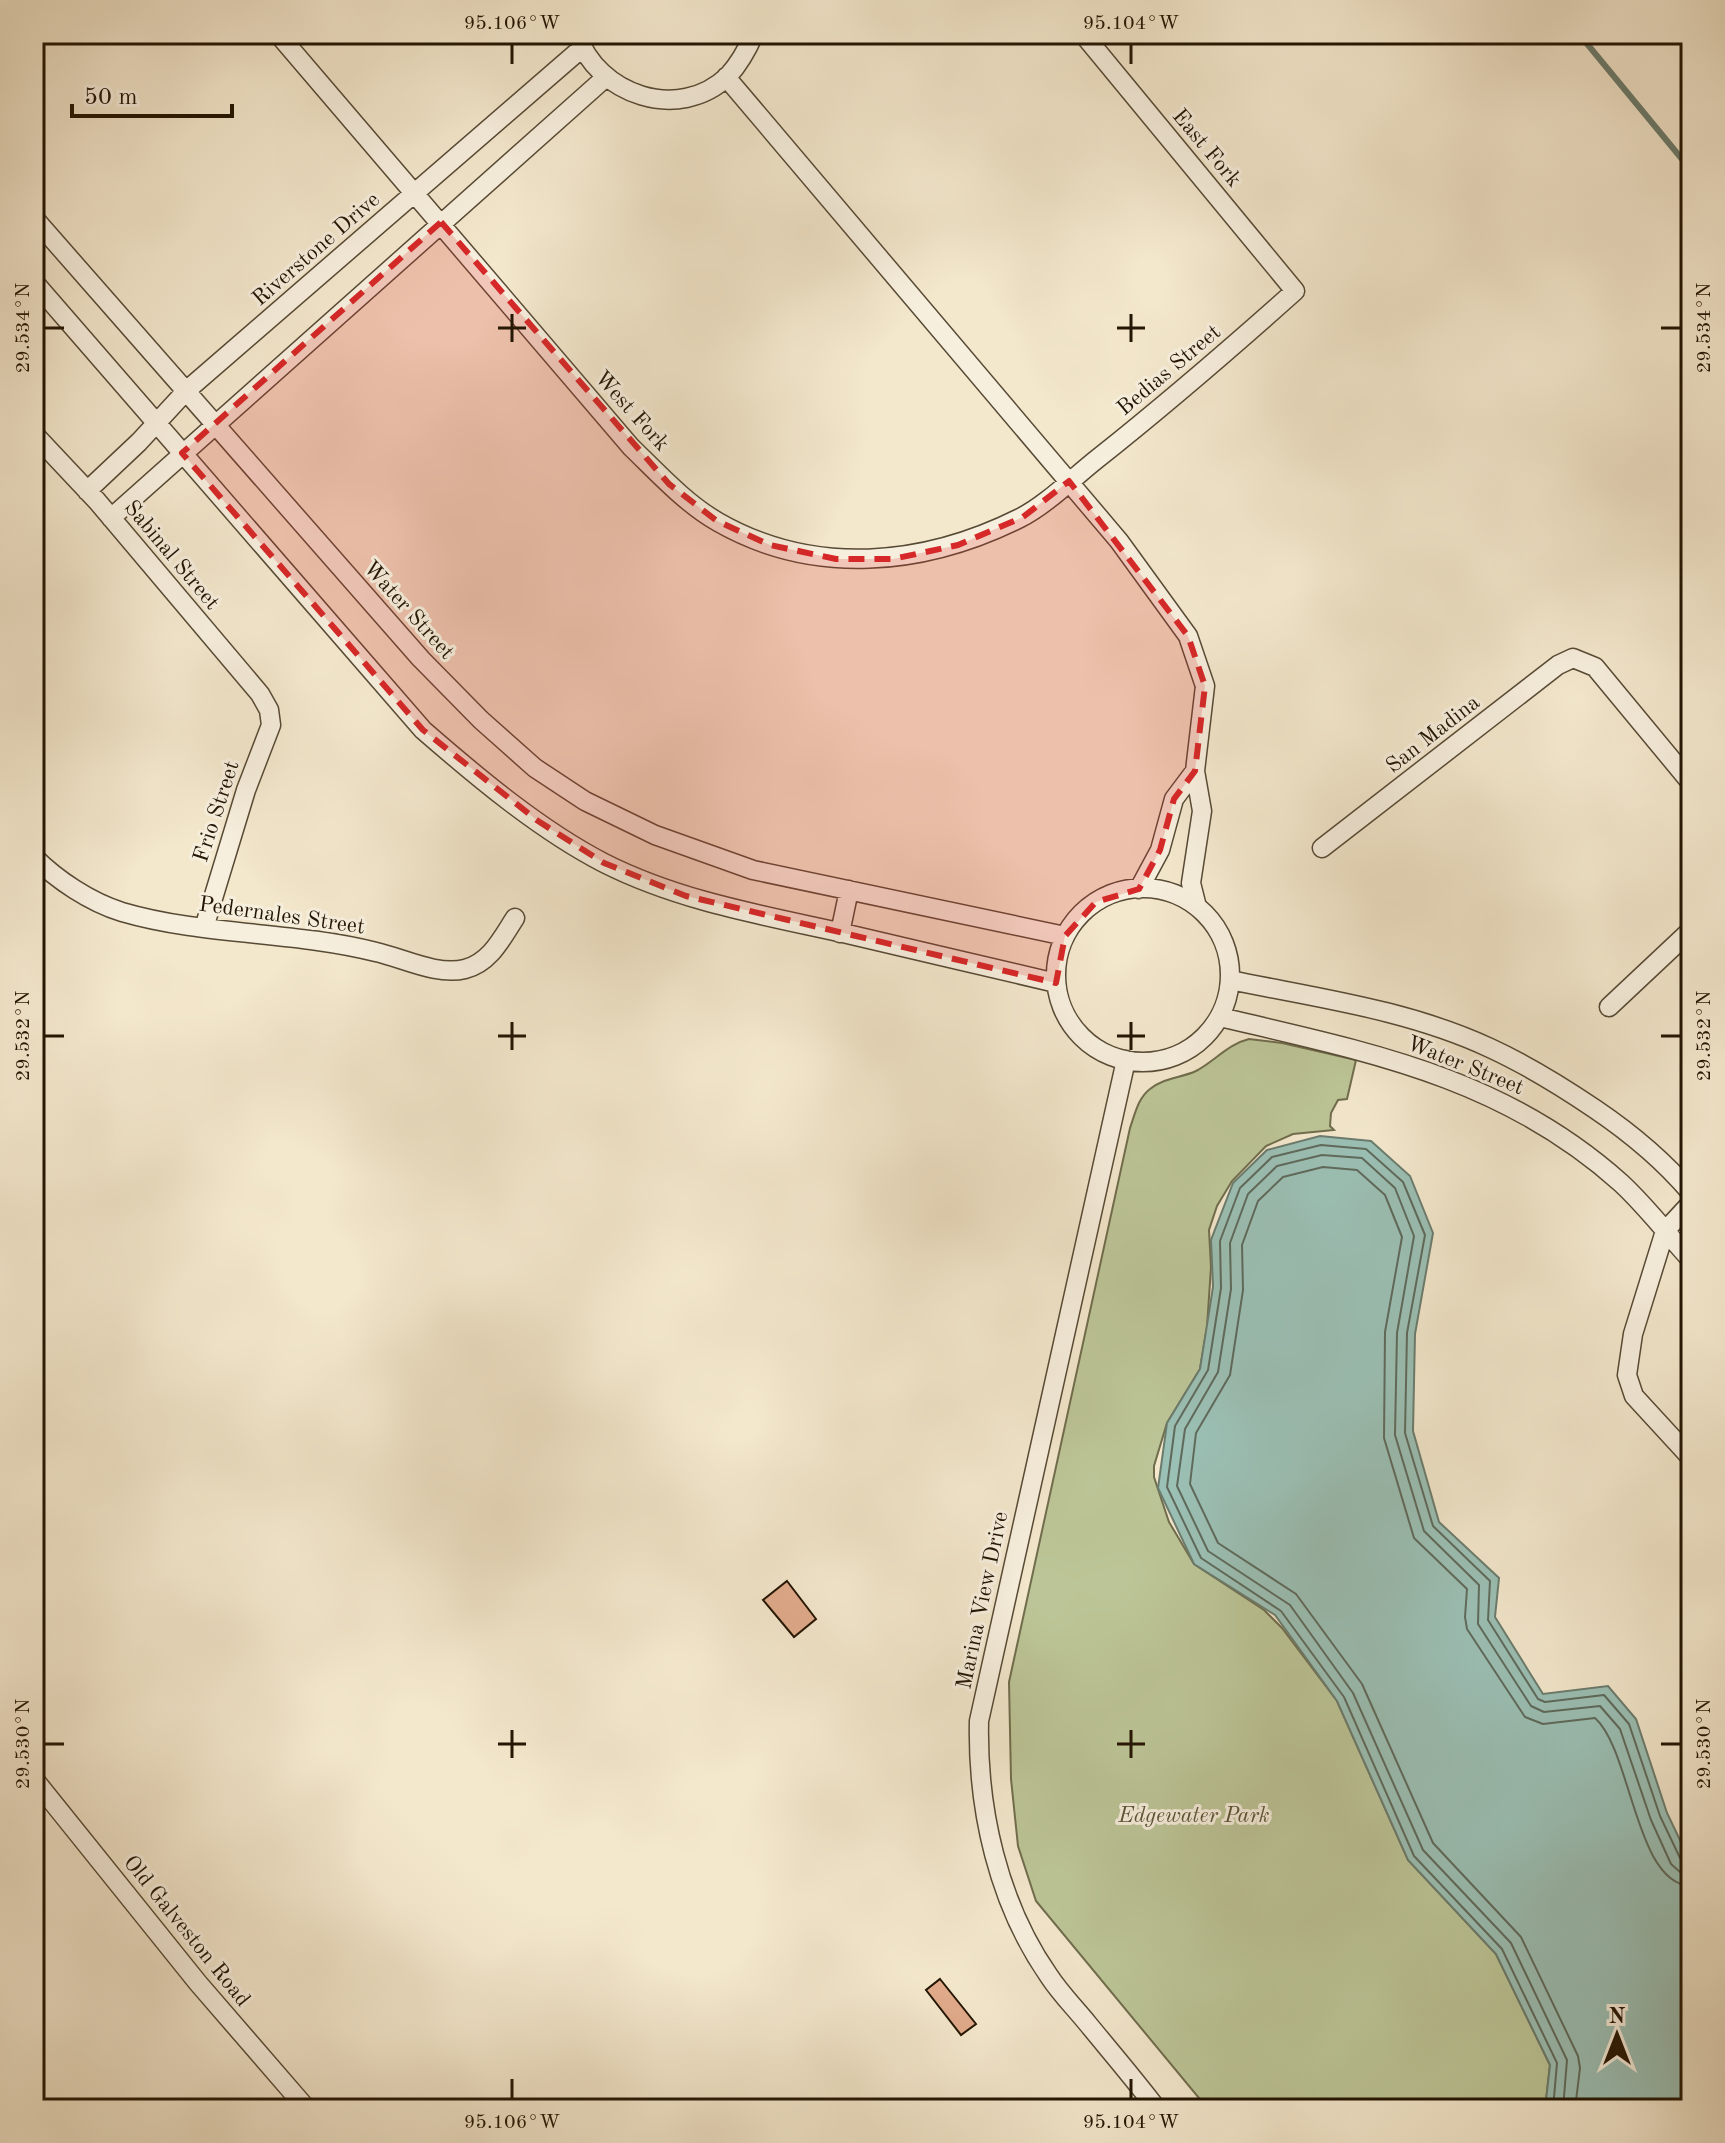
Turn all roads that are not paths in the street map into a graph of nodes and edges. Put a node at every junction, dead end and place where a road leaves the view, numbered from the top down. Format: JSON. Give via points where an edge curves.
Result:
{"nodes":[{"id":1,"x":278,"y":34,"type":"edge"},
{"id":2,"x":754,"y":34,"type":"edge"},
{"id":3,"x":1083,"y":34,"type":"edge"},
{"id":4,"x":580,"y":41,"type":"edge"},
{"id":5,"x":726,"y":77,"type":"junction"},
{"id":6,"x":605,"y":78,"type":"junction"},
{"id":7,"x":415,"y":193,"type":"junction"},
{"id":8,"x":34,"y":218,"type":"edge"},
{"id":9,"x":441,"y":222,"type":"junction"},
{"id":10,"x":34,"y":282,"type":"edge"},
{"id":11,"x":1295,"y":291,"type":"joint"},
{"id":12,"x":186,"y":391,"type":"junction"},
{"id":13,"x":156,"y":423,"type":"junction"},
{"id":14,"x":214,"y":423,"type":"junction"},
{"id":15,"x":34,"y":434,"type":"edge"},
{"id":16,"x":182,"y":453,"type":"junction"},
{"id":17,"x":1069,"y":481,"type":"junction"},
{"id":18,"x":87,"y":491,"type":"junction"},
{"id":19,"x":111,"y":518,"type":"junction"},
{"id":20,"x":269,"y":710,"type":"joint"},
{"id":21,"x":1195,"y":771,"type":"junction"},
{"id":22,"x":1691,"y":783,"type":"edge"},
{"id":23,"x":1322,"y":848,"type":"dead end"},
{"id":24,"x":34,"y":857,"type":"edge"},
{"id":25,"x":1139,"y":889,"type":"junction"},
{"id":26,"x":849,"y":890,"type":"junction"},
{"id":27,"x":1197,"y":907,"type":"junction"},
{"id":28,"x":515,"y":918,"type":"dead end"},
{"id":29,"x":204,"y":928,"type":"junction"},
{"id":30,"x":1691,"y":930,"type":"edge"},
{"id":31,"x":840,"y":933,"type":"junction"},
{"id":32,"x":1065,"y":936,"type":"junction"},
{"id":33,"x":1230,"y":980,"type":"junction"},
{"id":34,"x":1056,"y":983,"type":"junction"},
{"id":35,"x":1609,"y":1007,"type":"dead end"},
{"id":36,"x":1220,"y":1017,"type":"junction"},
{"id":37,"x":1126,"y":1060,"type":"junction"},
{"id":38,"x":1691,"y":1193,"type":"edge"},
{"id":39,"x":1691,"y":1203,"type":"edge"},
{"id":40,"x":1665,"y":1231,"type":"junction"},
{"id":41,"x":1691,"y":1260,"type":"edge"},
{"id":42,"x":1691,"y":1458,"type":"edge"},
{"id":43,"x":34,"y":1779,"type":"edge"},
{"id":44,"x":307,"y":2109,"type":"edge"},
{"id":45,"x":1157,"y":2109,"type":"edge"}],
"edges":[{"from":1,"to":7,"type":"street","name":"West Fork"},
{"from":2,"to":5,"type":"street","name":"Riverstone Drive"},
{"from":3,"to":11,"type":"street","name":"East Fork"},
{"from":4,"to":6,"type":"street","name":"Riverstone Drive"},
{"from":4,"to":7,"type":"street","name":"Riverstone Drive"},
{"from":5,"to":6,"type":"street","name":"Riverstone Drive","via":[[706,91],[658,99],[634,94]]},
{"from":5,"to":17,"type":"street"},
{"from":6,"to":9,"type":"street"},
{"from":7,"to":9,"type":"street","name":"West Fork"},
{"from":7,"to":12,"type":"street","name":"Riverstone Drive"},
{"from":8,"to":12,"type":"street","name":"Water Street"},
{"from":9,"to":14,"type":"street"},
{"from":9,"to":17,"type":"street","name":"West Fork","via":[[631,447],[717,521],[770,545],[836,559],[893,559],[958,545],[1023,517]]},
{"from":10,"to":13,"type":"street"},
{"from":11,"to":17,"type":"street","name":"Bedias Street","via":[[1183,391]]},
{"from":12,"to":13,"type":"street","name":"Riverstone Drive"},
{"from":12,"to":14,"type":"street","name":"Water Street"},
{"from":13,"to":16,"type":"street"},
{"from":13,"to":18,"type":"street","name":"Riverstone Drive"},
{"from":14,"to":16,"type":"street"},
{"from":14,"to":26,"type":"street","name":"Water Street","via":[[421,659],[535,768],[585,801],[655,835],[753,870]]},
{"from":15,"to":18,"type":"street","name":"Sabinal Street"},
{"from":16,"to":19,"type":"street"},
{"from":16,"to":31,"type":"street","via":[[423,730],[477,777],[604,863],[686,896]]},
{"from":17,"to":21,"type":"street","via":[[1188,636],[1205,686]]},
{"from":18,"to":19,"type":"street","name":"Sabinal Street"},
{"from":19,"to":20,"type":"street","name":"Sabinal Street"},
{"from":20,"to":29,"type":"street","name":"Frio Street","via":[[271,725]]},
{"from":21,"to":25,"type":"street","via":[[1174,799],[1160,850]]},
{"from":21,"to":27,"type":"street","via":[[1202,811],[1191,883]]},
{"from":22,"to":23,"type":"street","name":"San Madina","via":[[1595,667],[1573,658]]},
{"from":24,"to":29,"type":"street","name":"Pedernales Street","via":[[81,893],[120,911]]},
{"from":25,"to":27,"type":"street","via":[[1169,892]]},
{"from":25,"to":32,"type":"street","via":[[1096,902]]},
{"from":26,"to":31,"type":"street"},
{"from":26,"to":32,"type":"street","name":"Water Street"},
{"from":27,"to":33,"type":"street","via":[[1216,927],[1227,952]]},
{"from":28,"to":29,"type":"street","name":"Pedernales Street","via":[[486,960],[464,970],[437,969],[317,941]]},
{"from":30,"to":35,"type":"street"},
{"from":31,"to":34,"type":"street"},
{"from":32,"to":34,"type":"street"},
{"from":33,"to":36,"type":"street"},
{"from":33,"to":38,"type":"street","name":"Water Street","via":[[1365,1007],[1488,1047],[1554,1081],[1622,1128]]},
{"from":34,"to":37,"type":"street","via":[[1071,1024],[1086,1041]]},
{"from":36,"to":37,"type":"street","via":[[1203,1039],[1180,1054],[1153,1062]]},
{"from":36,"to":40,"type":"street","name":"Water Street","via":[[1373,1053],[1513,1106],[1612,1176]]},
{"from":37,"to":45,"type":"street","name":"Marina View Drive","via":[[979,1721],[979,1749],[987,1821],[1009,1901],[1026,1940],[1050,1979]]},
{"from":39,"to":40,"type":"street"},
{"from":40,"to":41,"type":"street","name":"Water Street"},
{"from":40,"to":42,"type":"street","via":[[1633,1334],[1627,1375],[1634,1396]]},
{"from":43,"to":44,"type":"street","name":"Old Galveston Road"}]}
